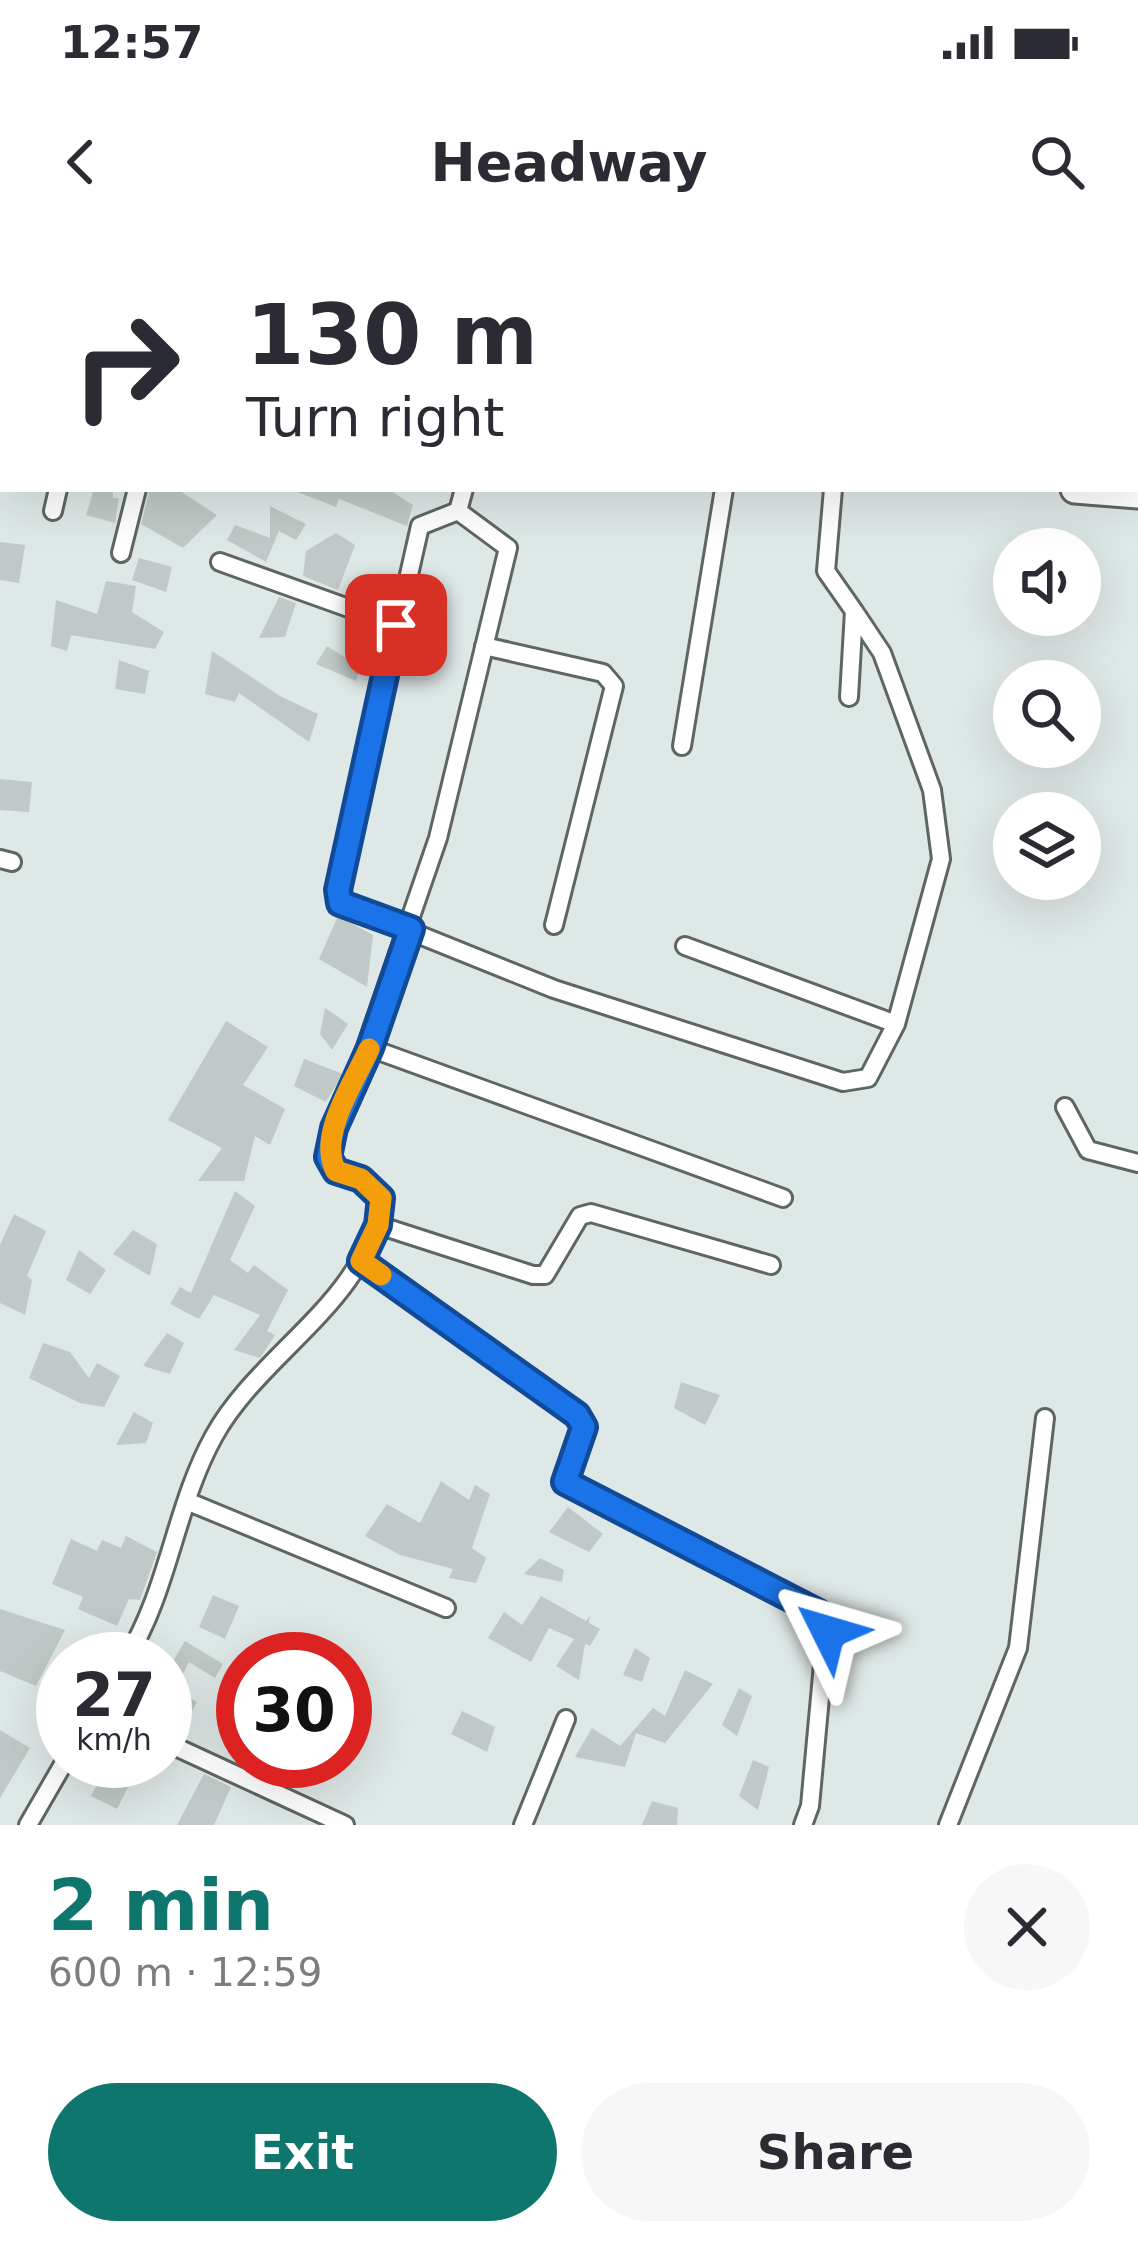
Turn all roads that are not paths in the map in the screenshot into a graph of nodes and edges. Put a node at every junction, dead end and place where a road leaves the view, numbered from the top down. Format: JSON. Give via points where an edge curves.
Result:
{"nodes":[{"id":1,"x":57,"y":492,"type":"edge"},
{"id":2,"x":136,"y":492,"type":"edge"},
{"id":3,"x":463,"y":492,"type":"edge"},
{"id":4,"x":724,"y":492,"type":"edge"},
{"id":5,"x":833,"y":492,"type":"edge"},
{"id":6,"x":53,"y":511,"type":"dead end"},
{"id":7,"x":458,"y":512,"type":"junction"},
{"id":8,"x":121,"y":553,"type":"dead end"},
{"id":9,"x":220,"y":562,"type":"dead end"},
{"id":10,"x":854,"y":611,"type":"junction"},
{"id":11,"x":396,"y":625,"type":"junction"},
{"id":12,"x":484,"y":646,"type":"junction"},
{"id":13,"x":849,"y":697,"type":"dead end"},
{"id":14,"x":682,"y":746,"type":"dead end"},
{"id":15,"x":554,"y":925,"type":"dead end"},
{"id":16,"x":411,"y":929,"type":"junction"},
{"id":17,"x":685,"y":946,"type":"dead end"},
{"id":18,"x":896,"y":1024,"type":"junction"},
{"id":19,"x":370,"y":1048,"type":"junction"},
{"id":20,"x":1065,"y":1107,"type":"dead end"},
{"id":21,"x":1138,"y":1163,"type":"edge"},
{"id":22,"x":783,"y":1198,"type":"dead end"},
{"id":23,"x":378,"y":1225,"type":"junction"},
{"id":24,"x":361,"y":1261,"type":"junction"},
{"id":25,"x":771,"y":1265,"type":"dead end"},
{"id":26,"x":1045,"y":1418,"type":"dead end"},
{"id":27,"x":189,"y":1502,"type":"junction"},
{"id":28,"x":446,"y":1608,"type":"dead end"},
{"id":29,"x":143,"y":1632,"type":"edge"},
{"id":30,"x":566,"y":1719,"type":"dead end"},
{"id":31,"x":192,"y":1754,"type":"edge"},
{"id":32,"x":49,"y":1788,"type":"edge"},
{"id":33,"x":28,"y":1825,"type":"edge"},
{"id":34,"x":345,"y":1825,"type":"edge"},
{"id":35,"x":523,"y":1825,"type":"edge"},
{"id":36,"x":803,"y":1825,"type":"edge"},
{"id":37,"x":948,"y":1825,"type":"edge"}],
"edges":[{"from":1,"to":6,"type":"street"},
{"from":2,"to":8,"type":"street"},
{"from":3,"to":7,"type":"street"},
{"from":4,"to":14,"type":"street"},
{"from":5,"to":10,"type":"street","via":[[826,571]]},
{"from":7,"to":11,"type":"street","via":[[420,526]]},
{"from":7,"to":12,"type":"street","via":[[508,548]]},
{"from":9,"to":11,"type":"street"},
{"from":10,"to":13,"type":"street"},
{"from":10,"to":18,"type":"street","via":[[883,653],[932,790],[941,860]]},
{"from":11,"to":16,"type":"street","via":[[338,890],[340,903],[354,911]]},
{"from":12,"to":15,"type":"street","via":[[603,673],[614,686]]},
{"from":12,"to":16,"type":"street"},
{"from":16,"to":18,"type":"street","via":[[554,989],[843,1082],[868,1078]]},
{"from":16,"to":19,"type":"street"},
{"from":17,"to":18,"type":"street"},
{"from":19,"to":22,"type":"street"},
{"from":19,"to":23,"type":"street","via":[[328,1157],[336,1171],[361,1179],[381,1198]]},
{"from":20,"to":21,"type":"street","via":[[1088,1150]]},
{"from":23,"to":24,"type":"street"},
{"from":23,"to":25,"type":"street","via":[[533,1275],[545,1275],[580,1216],[591,1213]]},
{"from":24,"to":27,"type":"street","via":[[243,1390],[212,1440]]},
{"from":24,"to":36,"type":"street","via":[[577,1415],[584,1427],[565,1482],[826,1621]]},
{"from":26,"to":37,"type":"street","via":[[1018,1648]]},
{"from":27,"to":28,"type":"street"},
{"from":27,"to":29,"type":"street"},
{"from":30,"to":35,"type":"street"},
{"from":31,"to":34,"type":"street"},
{"from":32,"to":33,"type":"street"}]}
